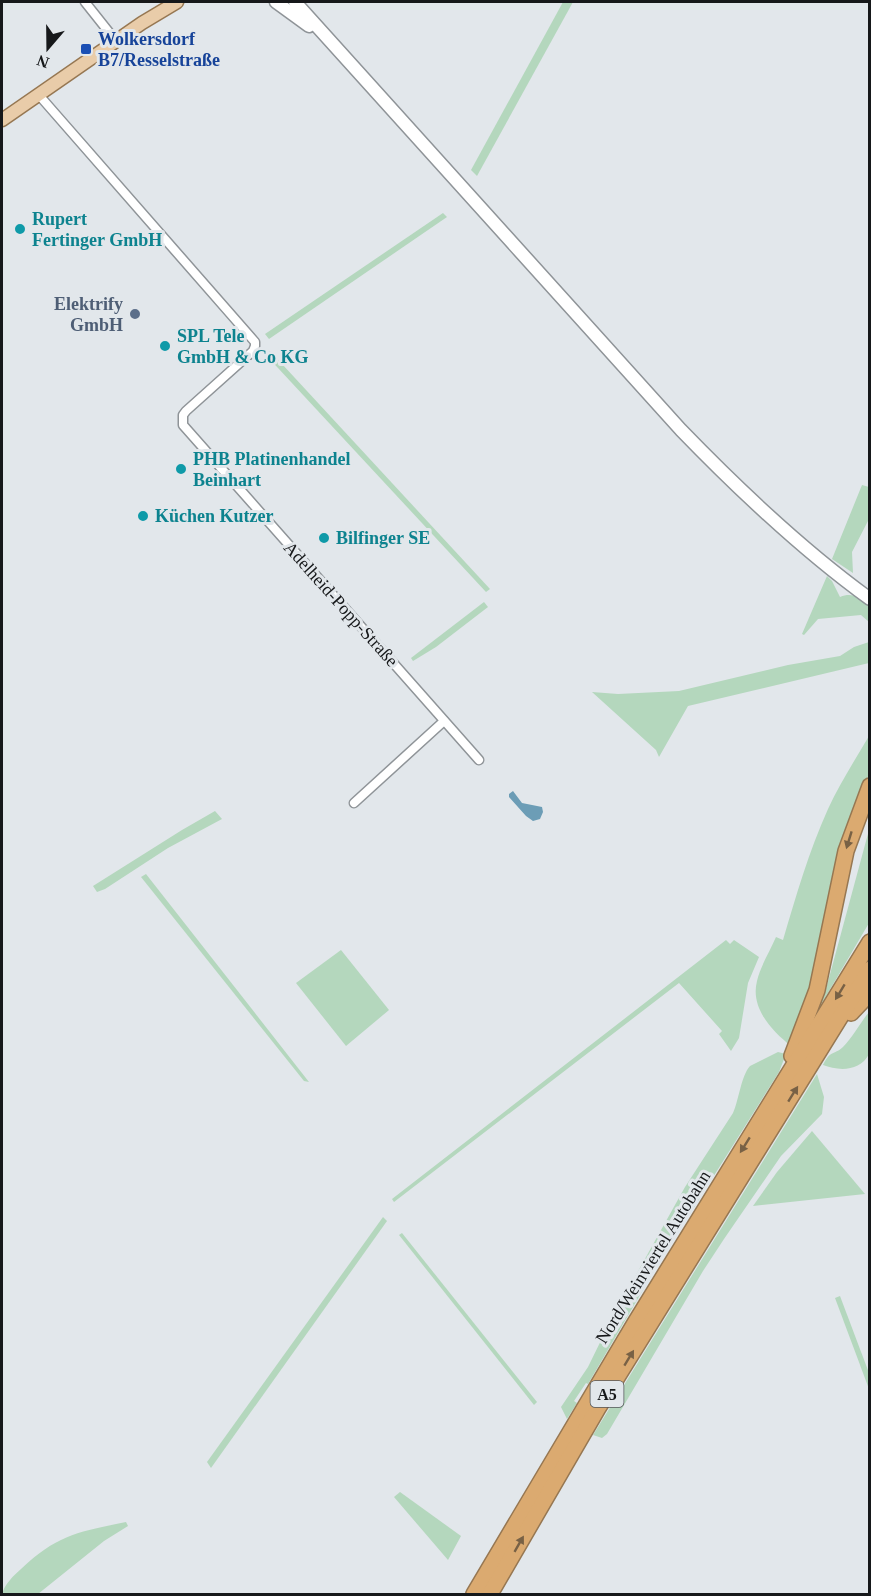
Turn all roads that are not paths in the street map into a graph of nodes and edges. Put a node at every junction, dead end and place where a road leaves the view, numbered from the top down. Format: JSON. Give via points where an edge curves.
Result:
{"nodes":[{"id":1,"x":85,"y":2,"type":"edge"},
{"id":2,"x":177,"y":2,"type":"edge"},
{"id":3,"x":276,"y":2,"type":"edge"},
{"id":4,"x":289,"y":2,"type":"edge"},
{"id":5,"x":299,"y":6,"type":"edge"},
{"id":6,"x":116,"y":41,"type":"junction"},
{"id":7,"x":348,"y":61,"type":"junction"},
{"id":8,"x":39,"y":94,"type":"junction"},
{"id":9,"x":2,"y":120,"type":"edge"},
{"id":10,"x":870,"y":599,"type":"edge"},
{"id":11,"x":444,"y":721,"type":"junction"},
{"id":12,"x":479,"y":760,"type":"dead end"},
{"id":13,"x":870,"y":786,"type":"edge"},
{"id":14,"x":354,"y":803,"type":"dead end"},
{"id":15,"x":870,"y":942,"type":"edge"},
{"id":16,"x":870,"y":969,"type":"edge"},
{"id":17,"x":870,"y":993,"type":"edge"},
{"id":18,"x":830,"y":1035,"type":"junction"},
{"id":19,"x":776,"y":1096,"type":"junction"},
{"id":20,"x":474,"y":1594,"type":"edge"},
{"id":21,"x":490,"y":1594,"type":"edge"}],
"edges":[{"from":1,"to":6,"type":"street"},
{"from":2,"to":6,"type":"main road"},
{"from":3,"to":7,"type":"main road"},
{"from":4,"to":5,"type":"main road"},
{"from":5,"to":7,"type":"main road"},
{"from":6,"to":8,"type":"main road"},
{"from":7,"to":10,"type":"main road","via":[[693,443],[790,536]]},
{"from":8,"to":9,"type":"main road"},
{"from":8,"to":11,"type":"street","name":"Adelheid-Popp-Straße","via":[[253,338],[253,351],[186,411],[182,420],[188,431]]},
{"from":11,"to":12,"type":"street","name":"Adelheid-Popp-Straße"},
{"from":11,"to":14,"type":"street"},
{"from":13,"to":19,"type":"highway","one_way":true,"via":[[846,851],[817,990]]},
{"from":15,"to":19,"type":"highway","name":"Nord/Weinviertel Autobahn","number":"A5","one_way":true},
{"from":16,"to":18,"type":"highway","name":"Nord/Weinviertel Autobahn","number":"A5"},
{"from":17,"to":18,"type":"highway"},
{"from":21,"to":18,"type":"highway","name":"Nord/Weinviertel Autobahn","number":"A5","one_way":true,"via":[[610,1389]]},
{"from":19,"to":20,"type":"highway","name":"Nord/Weinviertel Autobahn","number":"A5","one_way":true}]}
